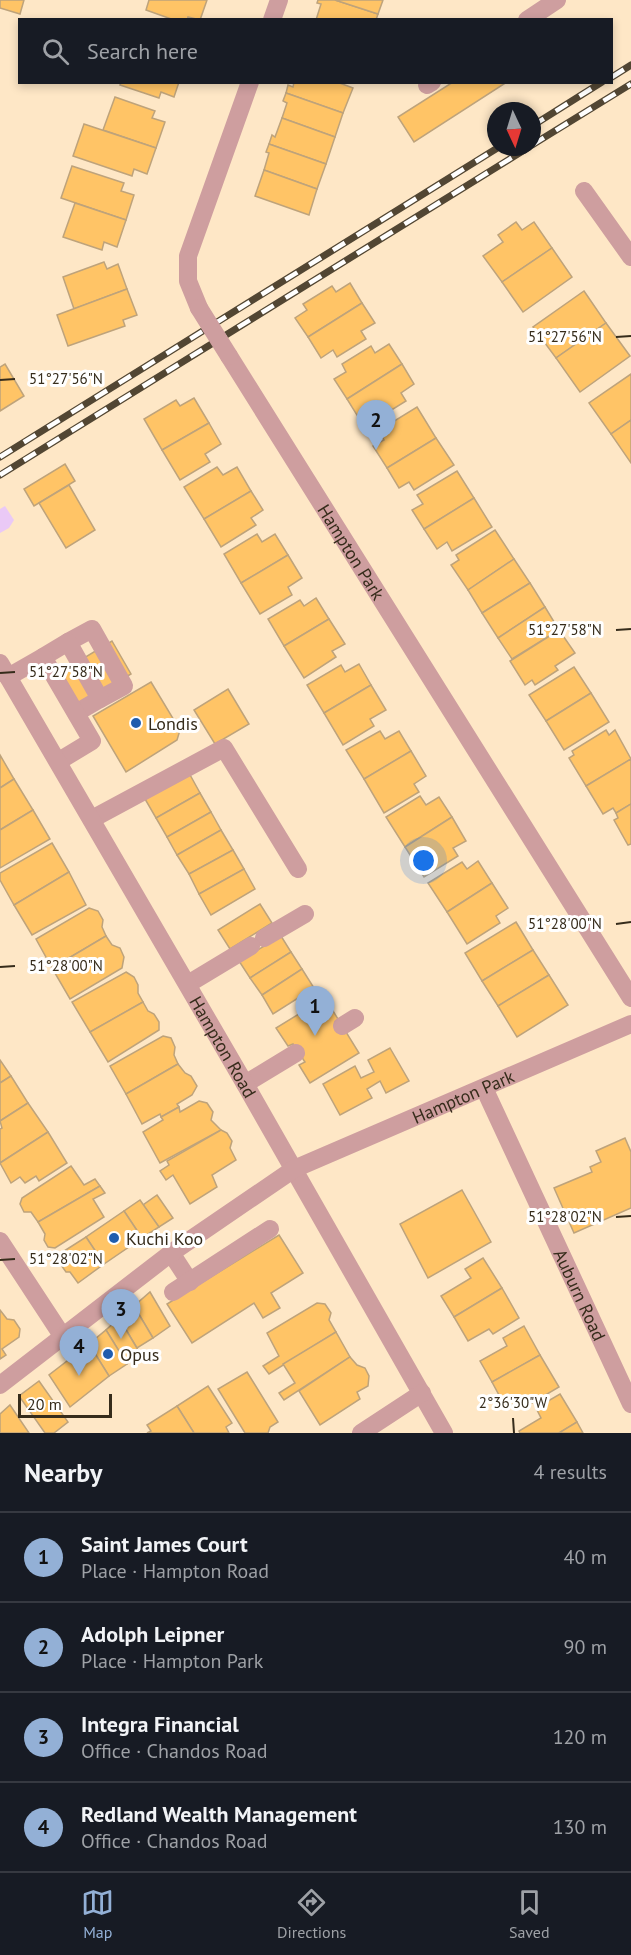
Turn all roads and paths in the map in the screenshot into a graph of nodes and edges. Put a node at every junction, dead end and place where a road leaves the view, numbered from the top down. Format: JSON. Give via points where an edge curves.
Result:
{"nodes":[{"id":1,"x":279,"y":0,"type":"edge"},
{"id":2,"x":557,"y":0,"type":"edge"},
{"id":3,"x":273,"y":18,"type":"edge"},
{"id":4,"x":530,"y":18,"type":"edge"},
{"id":5,"x":249,"y":84,"type":"edge"},
{"id":6,"x":584,"y":191,"type":"dead end"},
{"id":7,"x":631,"y":257,"type":"edge"},
{"id":8,"x":68,"y":642,"type":"junction"},
{"id":9,"x":43,"y":657,"type":"junction"},
{"id":10,"x":3,"y":674,"type":"edge"},
{"id":11,"x":100,"y":699,"type":"junction"},
{"id":12,"x":76,"y":713,"type":"junction"},
{"id":13,"x":58,"y":761,"type":"junction"},
{"id":14,"x":92,"y":819,"type":"junction"},
{"id":15,"x":298,"y":869,"type":"dead end"},
{"id":16,"x":305,"y":914,"type":"dead end"},
{"id":17,"x":188,"y":984,"type":"junction"},
{"id":18,"x":631,"y":998,"type":"edge"},
{"id":19,"x":631,"y":1024,"type":"edge"},
{"id":20,"x":296,"y":1053,"type":"dead end"},
{"id":21,"x":245,"y":1084,"type":"junction"},
{"id":22,"x":484,"y":1088,"type":"junction"},
{"id":23,"x":294,"y":1169,"type":"junction"},
{"id":24,"x":270,"y":1229,"type":"dead end"},
{"id":25,"x":0,"y":1241,"type":"edge"},
{"id":26,"x":171,"y":1253,"type":"junction"},
{"id":27,"x":190,"y":1282,"type":"junction"},
{"id":28,"x":173,"y":1292,"type":"dead end"},
{"id":29,"x":63,"y":1337,"type":"junction"},
{"id":30,"x":0,"y":1385,"type":"edge"},
{"id":31,"x":422,"y":1393,"type":"junction"},
{"id":32,"x":631,"y":1404,"type":"edge"},
{"id":33,"x":361,"y":1433,"type":"edge"},
{"id":34,"x":444,"y":1433,"type":"edge"}],
"edges":[{"from":1,"to":3,"type":"street"},
{"from":2,"to":4,"type":"street"},
{"from":5,"to":18,"type":"street","name":"Hampton Park","bridge":true,"via":[[188,256],[188,281],[199,308]]},
{"from":6,"to":7,"type":"street"},
{"from":8,"to":9,"type":"street"},
{"from":8,"to":11,"type":"street"},
{"from":8,"to":11,"type":"street","via":[[92,629],[123,686]]},
{"from":9,"to":10,"type":"street"},
{"from":9,"to":12,"type":"street"},
{"from":10,"to":13,"type":"street","name":"Hampton Road"},
{"from":11,"to":12,"type":"street"},
{"from":12,"to":13,"type":"street","via":[[92,741]]},
{"from":13,"to":14,"type":"street","name":"Hampton Road"},
{"from":14,"to":15,"type":"street","via":[[224,748]]},
{"from":14,"to":17,"type":"street","name":"Hampton Road"},
{"from":16,"to":17,"type":"street"},
{"from":17,"to":21,"type":"street","name":"Hampton Road"},
{"from":19,"to":22,"type":"street","name":"Hampton Park"},
{"from":20,"to":21,"type":"street"},
{"from":21,"to":23,"type":"street","name":"Hampton Road"},
{"from":22,"to":23,"type":"street","name":"Hampton Park"},
{"from":22,"to":32,"type":"street","name":"Auburn Road"},
{"from":23,"to":26,"type":"street","name":"Hampton Park"},
{"from":23,"to":31,"type":"street","name":"Hampton Road"},
{"from":24,"to":27,"type":"street"},
{"from":25,"to":29,"type":"street"},
{"from":26,"to":27,"type":"street"},
{"from":26,"to":29,"type":"street","name":"Hampton Park"},
{"from":27,"to":28,"type":"street"},
{"from":29,"to":30,"type":"street","name":"Hampton Park"},
{"from":31,"to":33,"type":"street"},
{"from":31,"to":34,"type":"street","name":"Hampton Road"}]}
